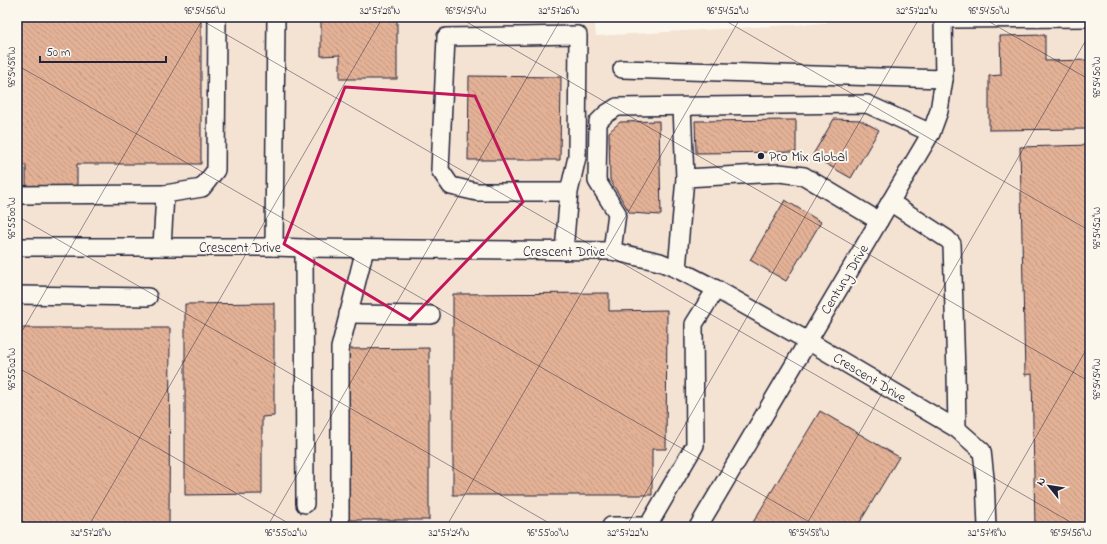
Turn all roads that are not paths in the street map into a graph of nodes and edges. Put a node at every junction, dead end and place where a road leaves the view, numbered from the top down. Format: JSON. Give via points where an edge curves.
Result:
{"nodes":[{"id":1,"x":217,"y":17,"type":"edge"},
{"id":2,"x":276,"y":17,"type":"edge"},
{"id":3,"x":943,"y":18,"type":"edge"},
{"id":4,"x":1088,"y":18,"type":"dead end"},
{"id":5,"x":622,"y":69,"type":"dead end"},
{"id":6,"x":944,"y":79,"type":"junction"},
{"id":7,"x":682,"y":107,"type":"junction"},
{"id":8,"x":931,"y":133,"type":"junction"},
{"id":9,"x":685,"y":178,"type":"junction"},
{"id":10,"x":569,"y":192,"type":"junction"},
{"id":11,"x":165,"y":194,"type":"junction"},
{"id":12,"x":17,"y":195,"type":"edge"},
{"id":13,"x":890,"y":202,"type":"junction"},
{"id":14,"x":879,"y":221,"type":"junction"},
{"id":15,"x":274,"y":246,"type":"junction"},
{"id":16,"x":162,"y":247,"type":"junction"},
{"id":17,"x":17,"y":248,"type":"edge"},
{"id":18,"x":304,"y":248,"type":"junction"},
{"id":19,"x":365,"y":249,"type":"junction"},
{"id":20,"x":564,"y":251,"type":"junction"},
{"id":21,"x":612,"y":251,"type":"junction"},
{"id":22,"x":677,"y":269,"type":"junction"},
{"id":23,"x":716,"y":289,"type":"junction"},
{"id":24,"x":17,"y":295,"type":"edge"},
{"id":25,"x":148,"y":297,"type":"dead end"},
{"id":26,"x":348,"y":314,"type":"junction"},
{"id":27,"x":431,"y":315,"type":"dead end"},
{"id":28,"x":808,"y":340,"type":"junction"},
{"id":29,"x":957,"y":428,"type":"junction"},
{"id":30,"x":305,"y":504,"type":"dead end"},
{"id":31,"x":340,"y":527,"type":"edge"},
{"id":32,"x":611,"y":527,"type":"edge"},
{"id":33,"x":698,"y":527,"type":"edge"},
{"id":34,"x":987,"y":527,"type":"edge"}],
"edges":[{"from":1,"to":11,"type":"street","via":[[216,170],[202,188]]},
{"from":2,"to":15,"type":"street"},
{"from":3,"to":4,"type":"street"},
{"from":3,"to":6,"type":"street","name":"Century Drive"},
{"from":5,"to":6,"type":"street"},
{"from":6,"to":8,"type":"street","name":"Century Drive","via":[[939,111]]},
{"from":7,"to":8,"type":"street","via":[[867,104]]},
{"from":7,"to":9,"type":"street"},
{"from":7,"to":21,"type":"street","via":[[617,107],[598,122],[597,181],[617,212]]},
{"from":8,"to":13,"type":"street","name":"Century Drive"},
{"from":9,"to":14,"type":"street","via":[[779,173],[804,176]]},
{"from":9,"to":22,"type":"street"},
{"from":10,"to":10,"type":"street","via":[[577,157],[578,35],[446,37],[440,170],[451,186],[477,192]]},
{"from":10,"to":20,"type":"street"},
{"from":11,"to":12,"type":"street"},
{"from":11,"to":16,"type":"street"},
{"from":13,"to":14,"type":"street","name":"Century Drive"},
{"from":13,"to":29,"type":"street","via":[[952,244]]},
{"from":14,"to":28,"type":"street","name":"Century Drive"},
{"from":15,"to":16,"type":"street","name":"Crescent Drive"},
{"from":15,"to":18,"type":"street","name":"Crescent Drive"},
{"from":16,"to":17,"type":"street","name":"Crescent Drive"},
{"from":18,"to":19,"type":"street","name":"Crescent Drive"},
{"from":18,"to":30,"type":"street"},
{"from":19,"to":20,"type":"street","name":"Crescent Drive"},
{"from":19,"to":26,"type":"street"},
{"from":20,"to":21,"type":"street","name":"Crescent Drive"},
{"from":21,"to":22,"type":"street","name":"Crescent Drive","via":[[660,262]]},
{"from":22,"to":23,"type":"street","name":"Crescent Drive"},
{"from":23,"to":28,"type":"street","name":"Crescent Drive"},
{"from":23,"to":32,"type":"street","via":[[694,324],[695,445],[648,526]]},
{"from":24,"to":25,"type":"street"},
{"from":26,"to":27,"type":"street"},
{"from":26,"to":31,"type":"street","via":[[340,348]]},
{"from":28,"to":29,"type":"street","name":"Crescent Drive"},
{"from":28,"to":33,"type":"street","name":"Century Drive"},
{"from":29,"to":34,"type":"street","name":"Crescent Drive","via":[[982,451]]}]}
